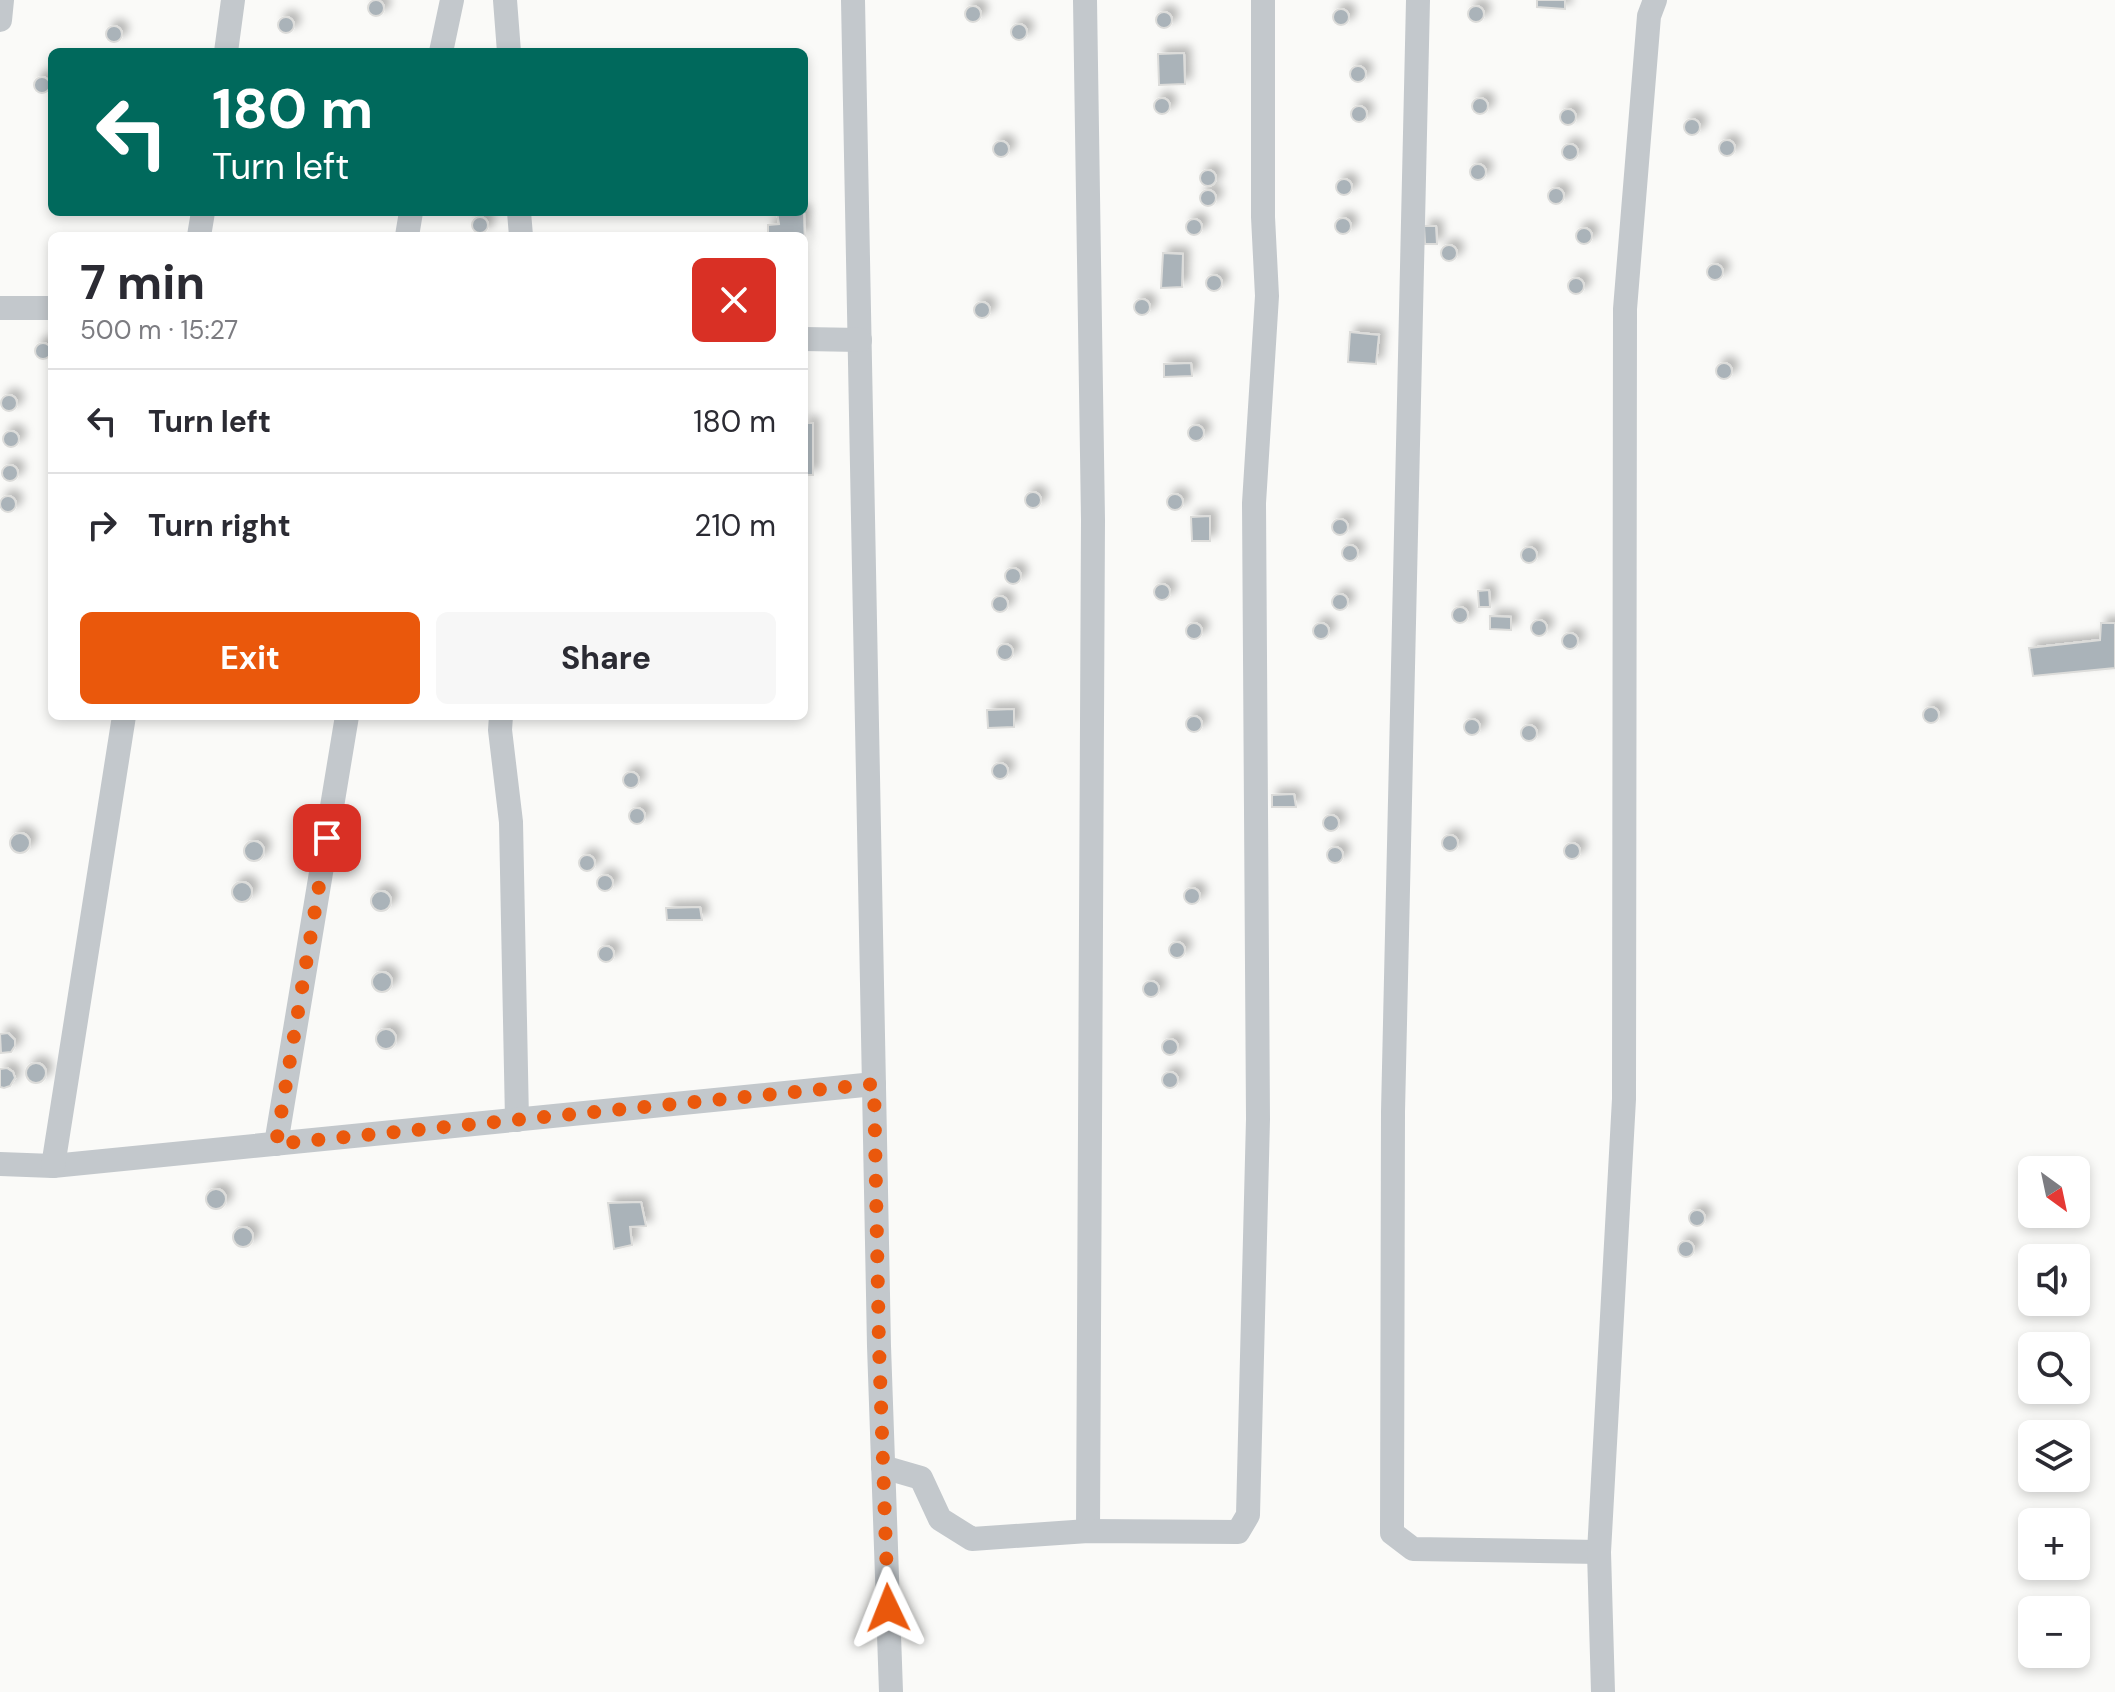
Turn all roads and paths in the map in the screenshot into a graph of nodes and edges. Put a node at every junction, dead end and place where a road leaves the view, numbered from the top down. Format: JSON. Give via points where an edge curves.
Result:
{"nodes":[{"id":1,"x":2,"y":0,"type":"edge"},
{"id":2,"x":233,"y":0,"type":"edge"},
{"id":3,"x":452,"y":0,"type":"edge"},
{"id":4,"x":505,"y":0,"type":"edge"},
{"id":5,"x":853,"y":0,"type":"edge"},
{"id":6,"x":1085,"y":0,"type":"edge"},
{"id":7,"x":1263,"y":0,"type":"edge"},
{"id":8,"x":1418,"y":0,"type":"edge"},
{"id":9,"x":1655,"y":0,"type":"edge"},
{"id":10,"x":0,"y":20,"type":"edge"},
{"id":11,"x":227,"y":48,"type":"edge"},
{"id":12,"x":442,"y":48,"type":"edge"},
{"id":13,"x":509,"y":48,"type":"edge"},
{"id":14,"x":0,"y":308,"type":"edge"},
{"id":15,"x":48,"y":308,"type":"edge"},
{"id":16,"x":808,"y":339,"type":"edge"},
{"id":17,"x":860,"y":340,"type":"junction"},
{"id":18,"x":123,"y":720,"type":"edge"},
{"id":19,"x":346,"y":720,"type":"edge"},
{"id":20,"x":501,"y":720,"type":"edge"},
{"id":21,"x":874,"y":1084,"type":"junction"},
{"id":22,"x":517,"y":1120,"type":"junction"},
{"id":23,"x":276,"y":1144,"type":"junction"},
{"id":24,"x":0,"y":1164,"type":"edge"},
{"id":25,"x":53,"y":1166,"type":"junction"},
{"id":26,"x":883,"y":1467,"type":"junction"},
{"id":27,"x":1088,"y":1531,"type":"junction"},
{"id":28,"x":1599,"y":1552,"type":"junction"},
{"id":29,"x":891,"y":1692,"type":"edge"},
{"id":30,"x":1603,"y":1692,"type":"edge"}],
"edges":[{"from":1,"to":10,"type":"street"},
{"from":2,"to":11,"type":"street"},
{"from":3,"to":12,"type":"street"},
{"from":4,"to":13,"type":"street"},
{"from":5,"to":17,"type":"street"},
{"from":6,"to":27,"type":"street","via":[[1093,520]]},
{"from":7,"to":27,"type":"street","via":[[1267,296],[1254,503],[1258,1119],[1248,1515],[1238,1532]]},
{"from":8,"to":28,"type":"street","via":[[1393,1096],[1392,1533],[1413,1549]]},
{"from":9,"to":28,"type":"street","via":[[1649,16],[1625,309],[1624,1099]]},
{"from":14,"to":15,"type":"street"},
{"from":16,"to":17,"type":"street"},
{"from":17,"to":21,"type":"street"},
{"from":18,"to":25,"type":"street"},
{"from":19,"to":23,"type":"street"},
{"from":20,"to":22,"type":"street","via":[[511,822]]},
{"from":21,"to":22,"type":"street"},
{"from":21,"to":26,"type":"street"},
{"from":22,"to":23,"type":"street"},
{"from":23,"to":25,"type":"street"},
{"from":24,"to":25,"type":"street"},
{"from":26,"to":27,"type":"street","via":[[921,1478],[940,1519],[972,1539]]},
{"from":26,"to":29,"type":"street"},
{"from":28,"to":30,"type":"street"}]}
